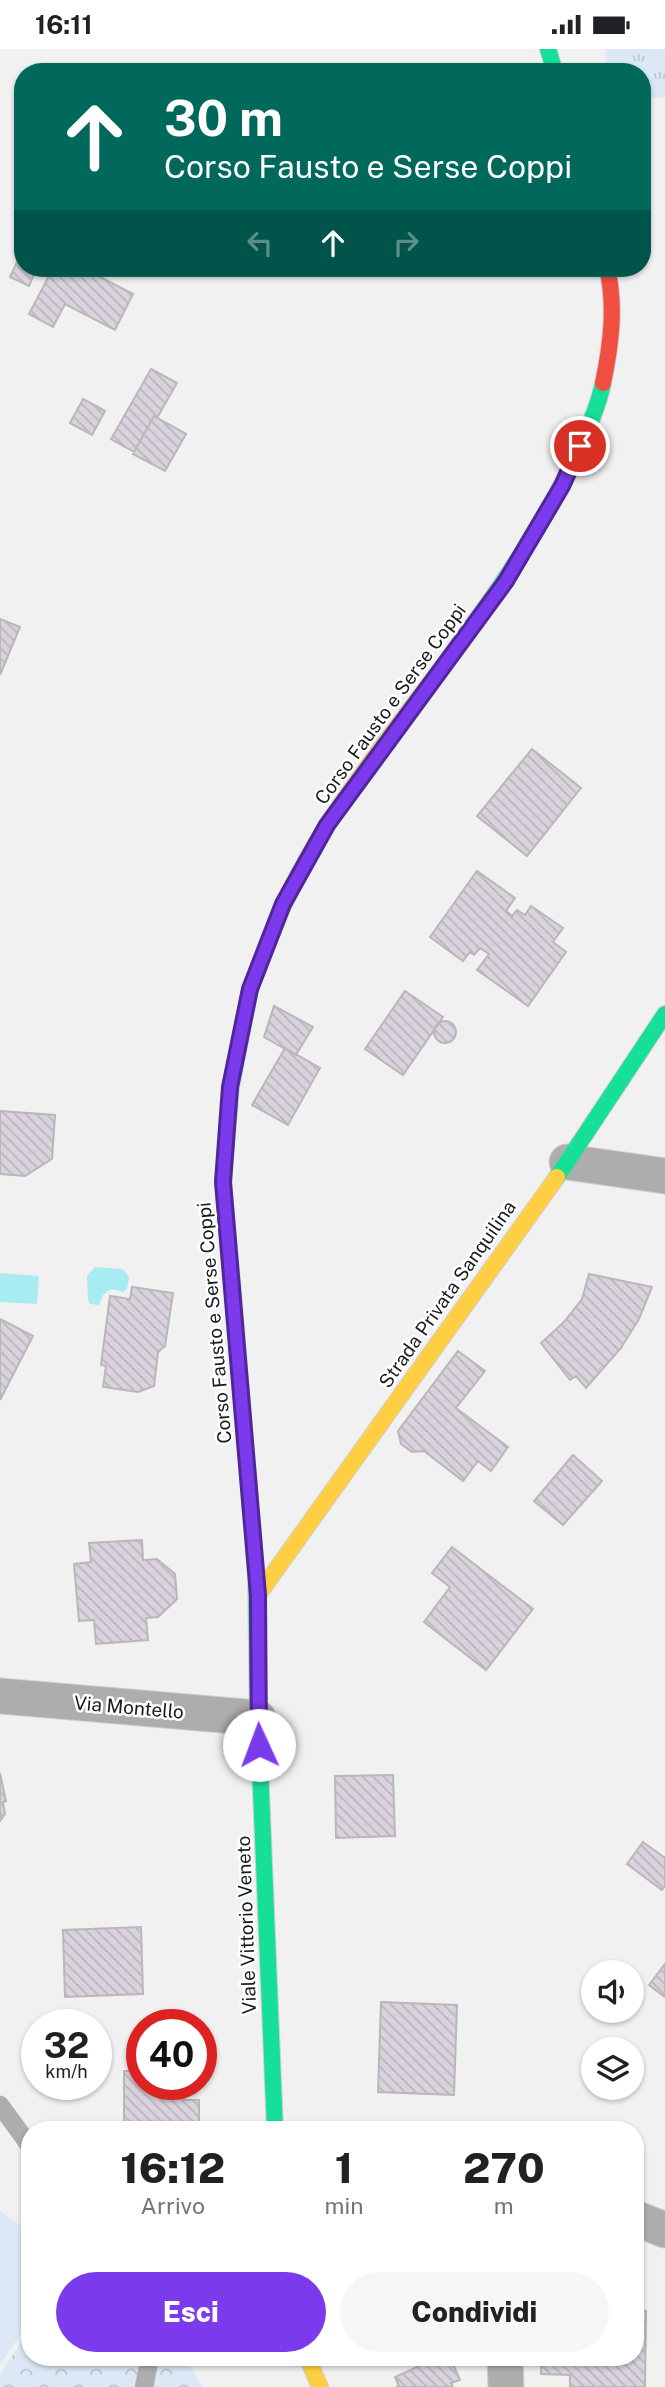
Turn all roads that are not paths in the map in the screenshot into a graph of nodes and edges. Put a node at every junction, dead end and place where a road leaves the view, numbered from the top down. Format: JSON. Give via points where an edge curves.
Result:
{"nodes":[{"id":1,"x":609,"y":277,"type":"edge"},
{"id":2,"x":665,"y":1014,"type":"edge"},
{"id":3,"x":567,"y":1161,"type":"junction"},
{"id":4,"x":665,"y":1176,"type":"edge"},
{"id":5,"x":258,"y":1595,"type":"junction"},
{"id":6,"x":0,"y":1696,"type":"edge"},
{"id":7,"x":258,"y":1718,"type":"junction"},
{"id":8,"x":0,"y":2105,"type":"edge"},
{"id":9,"x":275,"y":2121,"type":"edge"},
{"id":10,"x":21,"y":2134,"type":"edge"},
{"id":11,"x":644,"y":2222,"type":"edge"},
{"id":12,"x":665,"y":2230,"type":"edge"},
{"id":13,"x":148,"y":2366,"type":"edge"},
{"id":14,"x":311,"y":2366,"type":"edge"},
{"id":15,"x":505,"y":2366,"type":"edge"},
{"id":16,"x":144,"y":2387,"type":"edge"},
{"id":17,"x":320,"y":2387,"type":"edge"},
{"id":18,"x":506,"y":2387,"type":"edge"}],
"edges":[{"from":1,"to":5,"type":"street","name":"Corso Fausto e Serse Coppi","via":[[611,347],[598,407],[562,486],[506,581],[327,825],[283,904],[250,989],[230,1087],[223,1182]]},
{"from":2,"to":3,"type":"street","name":"Strada Privata Sanquilina"},
{"from":3,"to":4,"type":"street"},
{"from":3,"to":5,"type":"street","name":"Strada Privata Sanquilina"},
{"from":5,"to":7,"type":"street","name":"Corso Fausto e Serse Coppi"},
{"from":6,"to":7,"type":"street","name":"Via Montello"},
{"from":7,"to":9,"type":"street","name":"Viale Vittorio Veneto"},
{"from":8,"to":10,"type":"lane"},
{"from":11,"to":12,"type":"street"},
{"from":13,"to":16,"type":"lane"},
{"from":14,"to":17,"type":"street"},
{"from":15,"to":18,"type":"street"}]}
